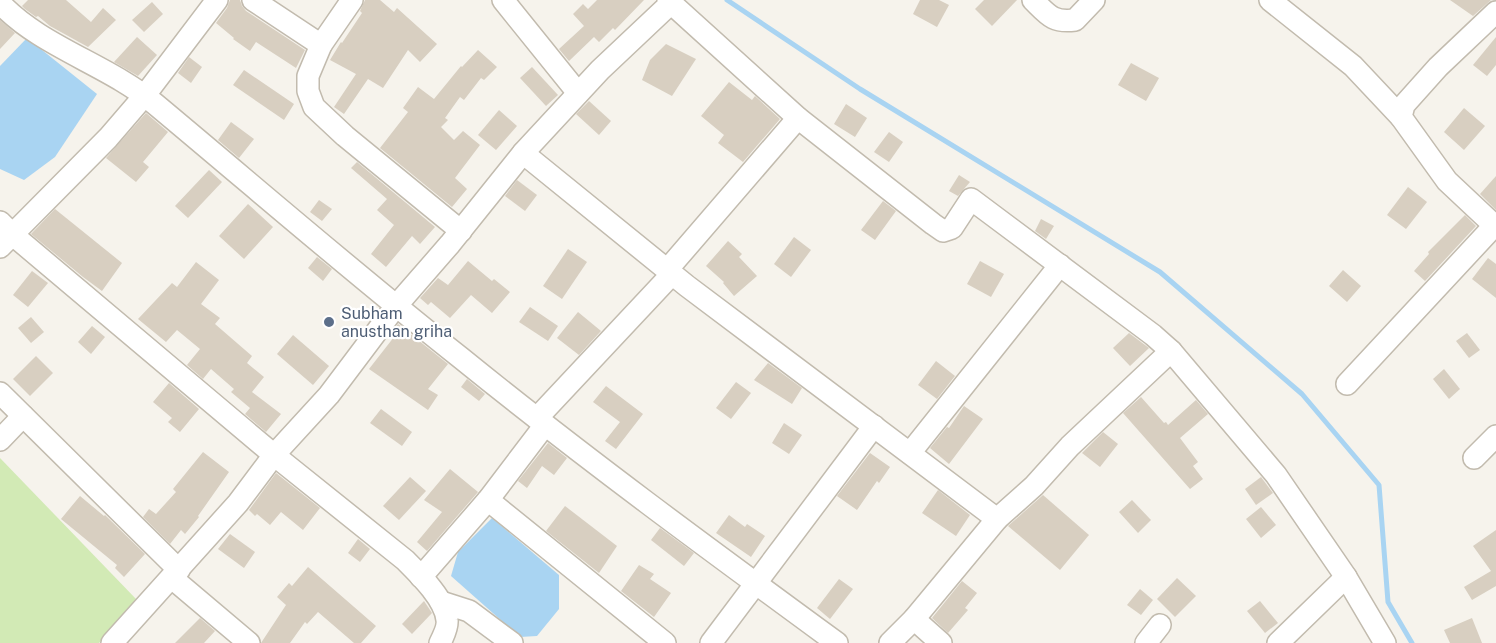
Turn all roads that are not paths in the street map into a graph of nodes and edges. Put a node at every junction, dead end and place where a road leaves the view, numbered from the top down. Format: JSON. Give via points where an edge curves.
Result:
{"nodes":[{"id":1,"x":217,"y":0,"type":"edge"},
{"id":2,"x":253,"y":0,"type":"edge"},
{"id":3,"x":352,"y":0,"type":"edge"},
{"id":4,"x":503,"y":0,"type":"edge"},
{"id":5,"x":1033,"y":0,"type":"edge"},
{"id":6,"x":1094,"y":0,"type":"edge"},
{"id":7,"x":1270,"y":0,"type":"edge"},
{"id":8,"x":670,"y":2,"type":"edge"},
{"id":9,"x":0,"y":3,"type":"edge"},
{"id":10,"x":1496,"y":12,"type":"edge"},
{"id":11,"x":321,"y":45,"type":"junction"},
{"id":12,"x":578,"y":93,"type":"junction"},
{"id":13,"x":144,"y":95,"type":"junction"},
{"id":14,"x":1401,"y":117,"type":"junction"},
{"id":15,"x":798,"y":118,"type":"junction"},
{"id":16,"x":523,"y":153,"type":"junction"},
{"id":17,"x":1495,"y":226,"type":"edge"},
{"id":18,"x":461,"y":231,"type":"junction"},
{"id":19,"x":4,"y":235,"type":"edge"},
{"id":20,"x":1060,"y":265,"type":"junction"},
{"id":21,"x":669,"y":272,"type":"junction"},
{"id":22,"x":396,"y":306,"type":"junction"},
{"id":23,"x":1171,"y":351,"type":"junction"},
{"id":24,"x":1347,"y":384,"type":"dead end"},
{"id":25,"x":0,"y":393,"type":"edge"},
{"id":26,"x":23,"y":416,"type":"junction"},
{"id":27,"x":541,"y":422,"type":"junction"},
{"id":28,"x":874,"y":426,"type":"junction"},
{"id":29,"x":1496,"y":436,"type":"edge"},
{"id":30,"x":0,"y":440,"type":"edge"},
{"id":31,"x":910,"y":453,"type":"junction"},
{"id":32,"x":274,"y":455,"type":"junction"},
{"id":33,"x":1474,"y":458,"type":"dead end"},
{"id":34,"x":488,"y":500,"type":"junction"},
{"id":35,"x":997,"y":519,"type":"junction"},
{"id":36,"x":175,"y":574,"type":"junction"},
{"id":37,"x":421,"y":577,"type":"junction"},
{"id":38,"x":1346,"y":577,"type":"junction"},
{"id":39,"x":756,"y":583,"type":"junction"},
{"id":40,"x":441,"y":602,"type":"junction"},
{"id":41,"x":914,"y":619,"type":"junction"},
{"id":42,"x":1160,"y":625,"type":"dead end"},
{"id":43,"x":112,"y":643,"type":"edge"},
{"id":44,"x":249,"y":643,"type":"edge"},
{"id":45,"x":440,"y":643,"type":"edge"},
{"id":46,"x":512,"y":643,"type":"edge"},
{"id":47,"x":665,"y":643,"type":"edge"},
{"id":48,"x":711,"y":643,"type":"edge"},
{"id":49,"x":837,"y":643,"type":"edge"},
{"id":50,"x":890,"y":643,"type":"edge"},
{"id":51,"x":941,"y":643,"type":"edge"},
{"id":52,"x":1146,"y":643,"type":"edge"},
{"id":53,"x":1278,"y":643,"type":"edge"},
{"id":54,"x":1385,"y":643,"type":"edge"}],
"edges":[{"from":1,"to":13,"type":"street"},
{"from":2,"to":11,"type":"street"},
{"from":3,"to":11,"type":"street"},
{"from":4,"to":12,"type":"street"},
{"from":5,"to":6,"type":"street","via":[[1051,18],[1064,21],[1075,20]]},
{"from":7,"to":14,"type":"street","via":[[1353,66]]},
{"from":8,"to":12,"type":"street"},
{"from":8,"to":15,"type":"street"},
{"from":9,"to":13,"type":"street","via":[[50,40]]},
{"from":10,"to":14,"type":"street","via":[[1438,67],[1404,105]]},
{"from":11,"to":18,"type":"street","via":[[308,76],[308,92],[314,107]]},
{"from":12,"to":16,"type":"street"},
{"from":13,"to":19,"type":"street","via":[[108,138]]},
{"from":13,"to":22,"type":"street"},
{"from":14,"to":17,"type":"street","via":[[1447,181]]},
{"from":15,"to":20,"type":"street","via":[[943,231],[952,228],[971,199]]},
{"from":15,"to":21,"type":"street"},
{"from":16,"to":18,"type":"street"},
{"from":16,"to":21,"type":"street"},
{"from":17,"to":24,"type":"street"},
{"from":18,"to":22,"type":"street"},
{"from":19,"to":32,"type":"street"},
{"from":20,"to":23,"type":"street"},
{"from":20,"to":31,"type":"street"},
{"from":21,"to":27,"type":"street"},
{"from":21,"to":28,"type":"street"},
{"from":22,"to":27,"type":"street"},
{"from":22,"to":32,"type":"street","via":[[329,395]]},
{"from":23,"to":35,"type":"street"},
{"from":23,"to":38,"type":"street","via":[[1276,475]]},
{"from":25,"to":26,"type":"street"},
{"from":26,"to":30,"type":"street"},
{"from":26,"to":36,"type":"street"},
{"from":27,"to":34,"type":"street"},
{"from":27,"to":39,"type":"street"},
{"from":28,"to":31,"type":"street"},
{"from":28,"to":39,"type":"street"},
{"from":29,"to":33,"type":"street"},
{"from":31,"to":35,"type":"street"},
{"from":32,"to":36,"type":"street","via":[[238,503]]},
{"from":32,"to":37,"type":"street"},
{"from":34,"to":37,"type":"street"},
{"from":34,"to":47,"type":"street"},
{"from":35,"to":41,"type":"street"},
{"from":36,"to":43,"type":"street"},
{"from":36,"to":44,"type":"street"},
{"from":37,"to":40,"type":"street"},
{"from":38,"to":53,"type":"street"},
{"from":38,"to":54,"type":"street"},
{"from":39,"to":48,"type":"street"},
{"from":39,"to":49,"type":"street"},
{"from":40,"to":45,"type":"street","via":[[448,621]]},
{"from":40,"to":46,"type":"street","via":[[469,611]]},
{"from":41,"to":50,"type":"street"},
{"from":41,"to":51,"type":"street"},
{"from":42,"to":52,"type":"street"}]}
